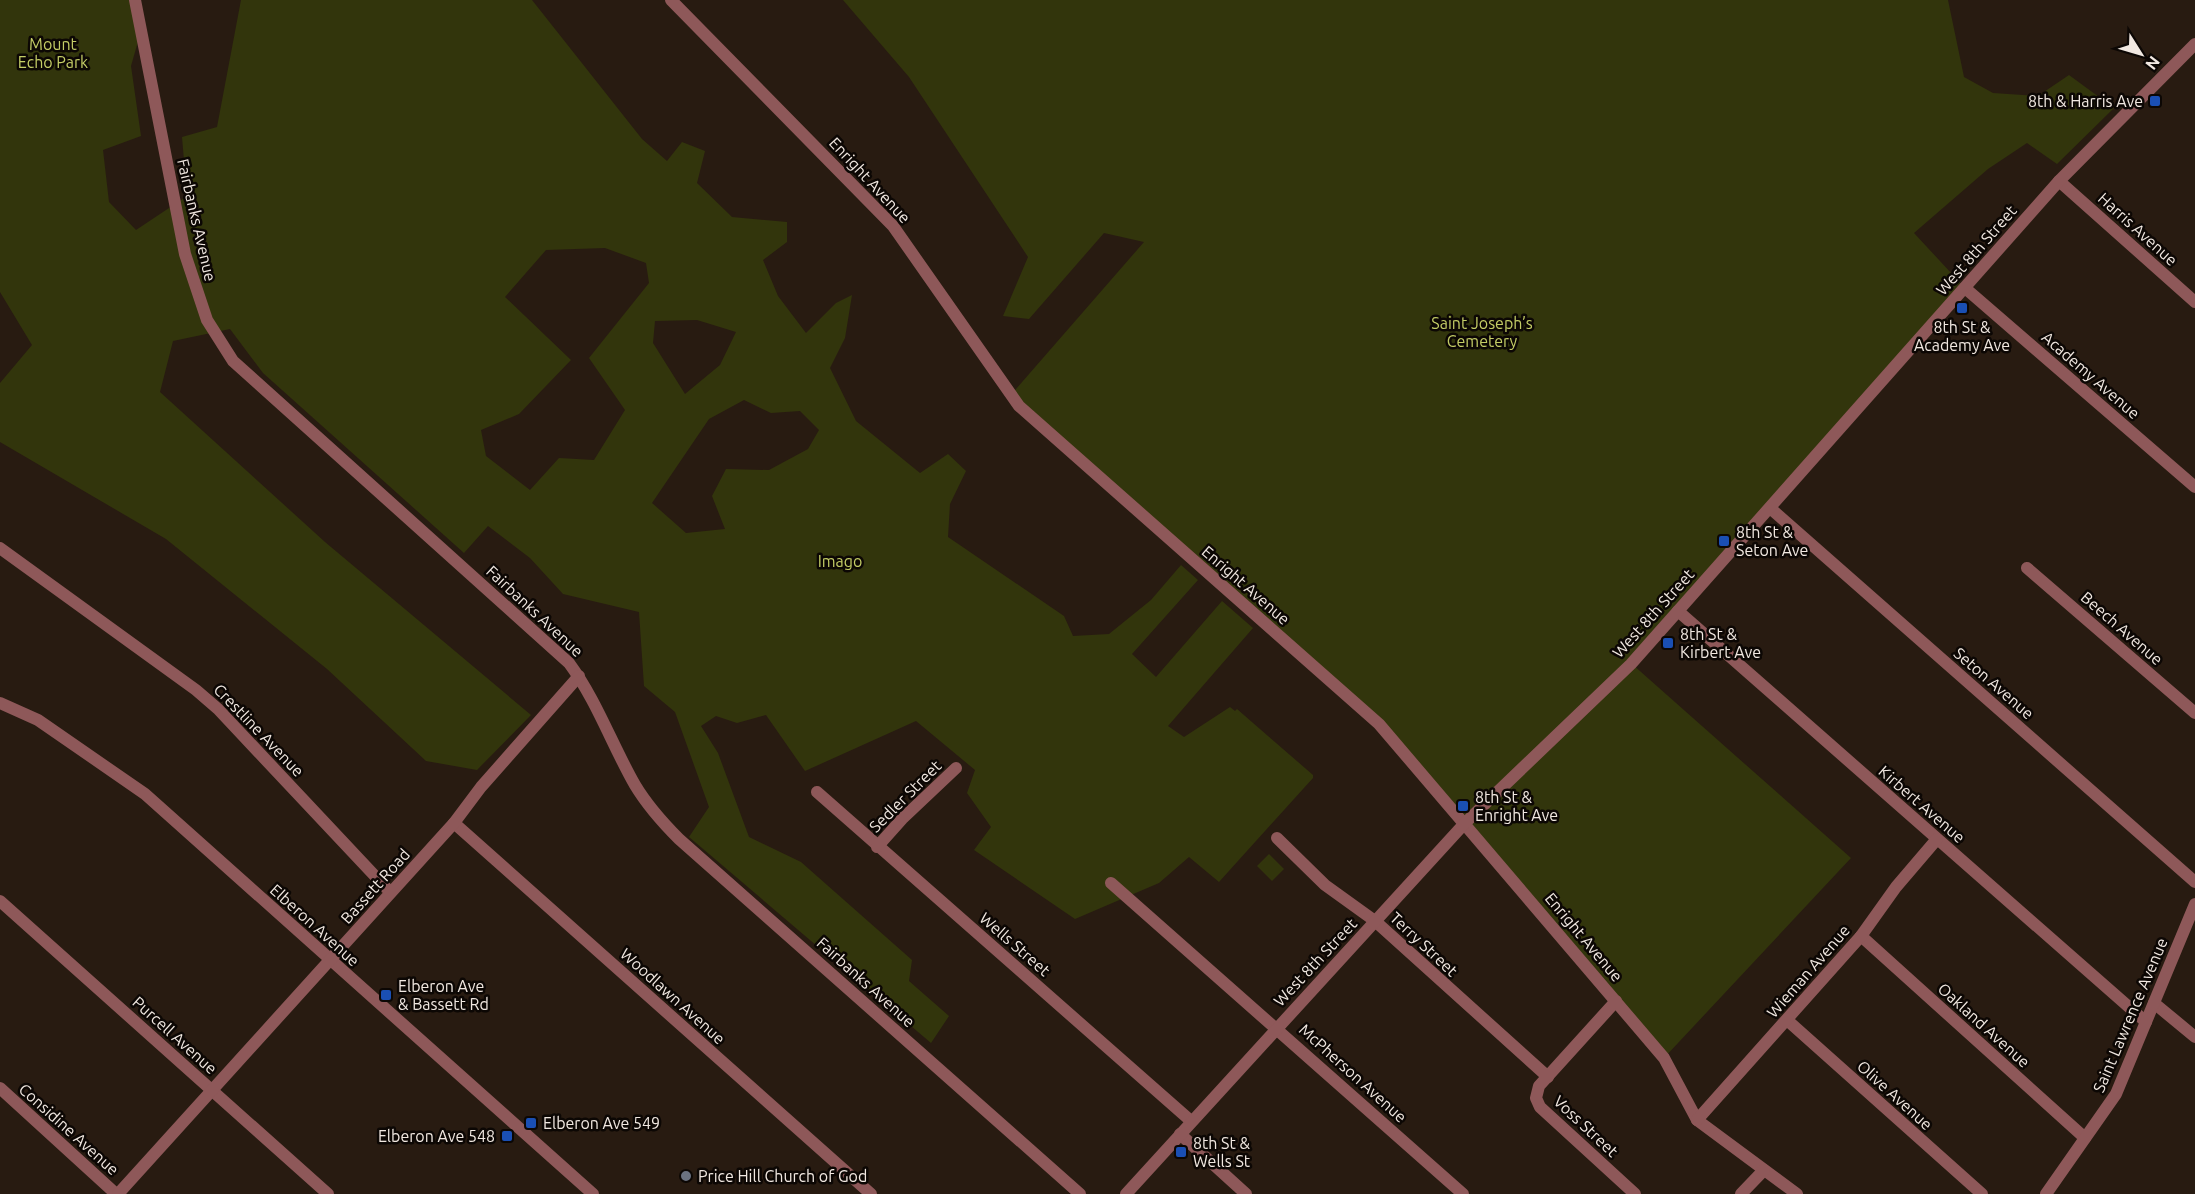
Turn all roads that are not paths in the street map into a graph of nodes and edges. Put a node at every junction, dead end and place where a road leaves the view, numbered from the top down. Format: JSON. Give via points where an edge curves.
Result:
{"nodes":[{"id":1,"x":135,"y":0,"type":"edge"},
{"id":2,"x":671,"y":0,"type":"edge"},
{"id":3,"x":2195,"y":44,"type":"edge"},
{"id":4,"x":2059,"y":181,"type":"junction"},
{"id":5,"x":1965,"y":288,"type":"junction"},
{"id":6,"x":2195,"y":302,"type":"edge"},
{"id":7,"x":2195,"y":487,"type":"edge"},
{"id":8,"x":1770,"y":508,"type":"junction"},
{"id":9,"x":0,"y":548,"type":"edge"},
{"id":10,"x":2027,"y":568,"type":"dead end"},
{"id":11,"x":1678,"y":611,"type":"junction"},
{"id":12,"x":579,"y":676,"type":"junction"},
{"id":13,"x":0,"y":703,"type":"edge"},
{"id":14,"x":2195,"y":713,"type":"edge"},
{"id":15,"x":956,"y":768,"type":"dead end"},
{"id":16,"x":817,"y":792,"type":"dead end"},
{"id":17,"x":454,"y":823,"type":"junction"},
{"id":18,"x":1465,"y":823,"type":"junction"},
{"id":19,"x":1277,"y":838,"type":"dead end"},
{"id":20,"x":1937,"y":839,"type":"junction"},
{"id":21,"x":877,"y":848,"type":"junction"},
{"id":22,"x":2195,"y":882,"type":"edge"},
{"id":23,"x":1111,"y":883,"type":"dead end"},
{"id":24,"x":390,"y":892,"type":"junction"},
{"id":25,"x":0,"y":901,"type":"edge"},
{"id":26,"x":2195,"y":904,"type":"edge"},
{"id":27,"x":1375,"y":921,"type":"junction"},
{"id":28,"x":1861,"y":936,"type":"junction"},
{"id":29,"x":330,"y":961,"type":"junction"},
{"id":30,"x":1616,"y":1001,"type":"junction"},
{"id":31,"x":2154,"y":1003,"type":"junction"},
{"id":32,"x":1787,"y":1020,"type":"junction"},
{"id":33,"x":2146,"y":1022,"type":"junction"},
{"id":34,"x":1277,"y":1028,"type":"junction"},
{"id":35,"x":2195,"y":1037,"type":"edge"},
{"id":36,"x":1548,"y":1077,"type":"junction"},
{"id":37,"x":0,"y":1088,"type":"edge"},
{"id":38,"x":210,"y":1089,"type":"junction"},
{"id":39,"x":1697,"y":1120,"type":"junction"},
{"id":40,"x":1191,"y":1121,"type":"junction"},
{"id":41,"x":1180,"y":1134,"type":"junction"},
{"id":42,"x":2085,"y":1138,"type":"junction"},
{"id":43,"x":1764,"y":1170,"type":"junction"},
{"id":44,"x":1129,"y":1191,"type":"edge"},
{"id":45,"x":117,"y":1194,"type":"edge"},
{"id":46,"x":328,"y":1194,"type":"edge"},
{"id":47,"x":593,"y":1194,"type":"edge"},
{"id":48,"x":871,"y":1194,"type":"edge"},
{"id":49,"x":1080,"y":1194,"type":"edge"},
{"id":50,"x":1246,"y":1194,"type":"edge"},
{"id":51,"x":1464,"y":1194,"type":"edge"},
{"id":52,"x":1635,"y":1194,"type":"edge"},
{"id":53,"x":1742,"y":1194,"type":"edge"},
{"id":54,"x":1797,"y":1194,"type":"edge"},
{"id":55,"x":1982,"y":1194,"type":"edge"},
{"id":56,"x":2046,"y":1194,"type":"edge"}],
"edges":[{"from":1,"to":12,"type":"street","name":"Fairbanks Avenue","via":[[184,254],[200,303],[223,347],[244,373],[554,648]]},
{"from":2,"to":18,"type":"street","name":"Enright Avenue","via":[[893,225],[1019,406],[1379,724]]},
{"from":3,"to":4,"type":"street","name":"West 8th Street"},
{"from":4,"to":5,"type":"street","name":"West 8th Street"},
{"from":4,"to":6,"type":"street","name":"Harris Avenue"},
{"from":5,"to":7,"type":"street","name":"Academy Avenue"},
{"from":5,"to":8,"type":"street","name":"West 8th Street"},
{"from":8,"to":11,"type":"street","name":"West 8th Street"},
{"from":8,"to":22,"type":"street","name":"Seton Avenue"},
{"from":9,"to":24,"type":"street","name":"Crestline Avenue","via":[[218,709]]},
{"from":10,"to":14,"type":"street","name":"Beech Avenue"},
{"from":11,"to":18,"type":"street","name":"West 8th Street","via":[[1631,664]]},
{"from":11,"to":20,"type":"street","name":"Kirbert Avenue"},
{"from":12,"to":17,"type":"street","name":"Bassett Road"},
{"from":12,"to":49,"type":"street","name":"Fairbanks Avenue","via":[[636,786],[679,839]]},
{"from":13,"to":29,"type":"street","name":"Elberon Avenue","via":[[38,720],[145,794]]},
{"from":15,"to":21,"type":"street","name":"Sedler Street"},
{"from":16,"to":21,"type":"street","name":"Wells Street"},
{"from":17,"to":24,"type":"street","name":"Bassett Road"},
{"from":17,"to":48,"type":"street","name":"Woodlawn Avenue"},
{"from":18,"to":27,"type":"street","name":"West 8th Street"},
{"from":18,"to":30,"type":"street","name":"Enright Avenue"},
{"from":19,"to":27,"type":"street","name":"Terry Street","via":[[1325,885]]},
{"from":20,"to":28,"type":"street","name":"Wieman Avenue"},
{"from":20,"to":33,"type":"street","name":"Kirbert Avenue"},
{"from":21,"to":40,"type":"street","name":"Wells Street"},
{"from":23,"to":34,"type":"street","name":"McPherson Avenue"},
{"from":24,"to":29,"type":"street","name":"Bassett Road"},
{"from":25,"to":38,"type":"street","name":"Purcell Avenue"},
{"from":26,"to":31,"type":"street","name":"Saint Lawrence Avenue"},
{"from":27,"to":34,"type":"street","name":"West 8th Street"},
{"from":27,"to":36,"type":"street","name":"Terry Street"},
{"from":28,"to":32,"type":"street","name":"Wieman Avenue"},
{"from":28,"to":42,"type":"street","name":"Oakland Avenue"},
{"from":29,"to":38,"type":"street","name":"Bassett Road"},
{"from":29,"to":47,"type":"street","name":"Elberon Avenue"},
{"from":30,"to":36,"type":"street"},
{"from":30,"to":39,"type":"street","name":"Enright Avenue","via":[[1664,1059]]},
{"from":31,"to":33,"type":"street","name":"Saint Lawrence Avenue"},
{"from":31,"to":35,"type":"street"},
{"from":32,"to":39,"type":"street","name":"Wieman Avenue"},
{"from":32,"to":55,"type":"street","name":"Olive Avenue"},
{"from":33,"to":42,"type":"street","name":"Saint Lawrence Avenue","via":[[2116,1094]]},
{"from":34,"to":40,"type":"street","name":"West 8th Street"},
{"from":34,"to":51,"type":"street","name":"McPherson Avenue"},
{"from":36,"to":52,"type":"street","name":"Voss Street","via":[[1536,1093],[1540,1107]]},
{"from":37,"to":45,"type":"street","name":"Considine Avenue"},
{"from":38,"to":45,"type":"street","name":"Bassett Road"},
{"from":38,"to":46,"type":"street","name":"Purcell Avenue"},
{"from":39,"to":43,"type":"street","name":"Enright Avenue"},
{"from":40,"to":41,"type":"street","name":"West 8th Street"},
{"from":41,"to":44,"type":"street","name":"West 8th Street"},
{"from":41,"to":50,"type":"street"},
{"from":42,"to":56,"type":"street","name":"Saint Lawrence Avenue"},
{"from":43,"to":53,"type":"street"},
{"from":43,"to":54,"type":"street","name":"Enright Avenue"}]}
